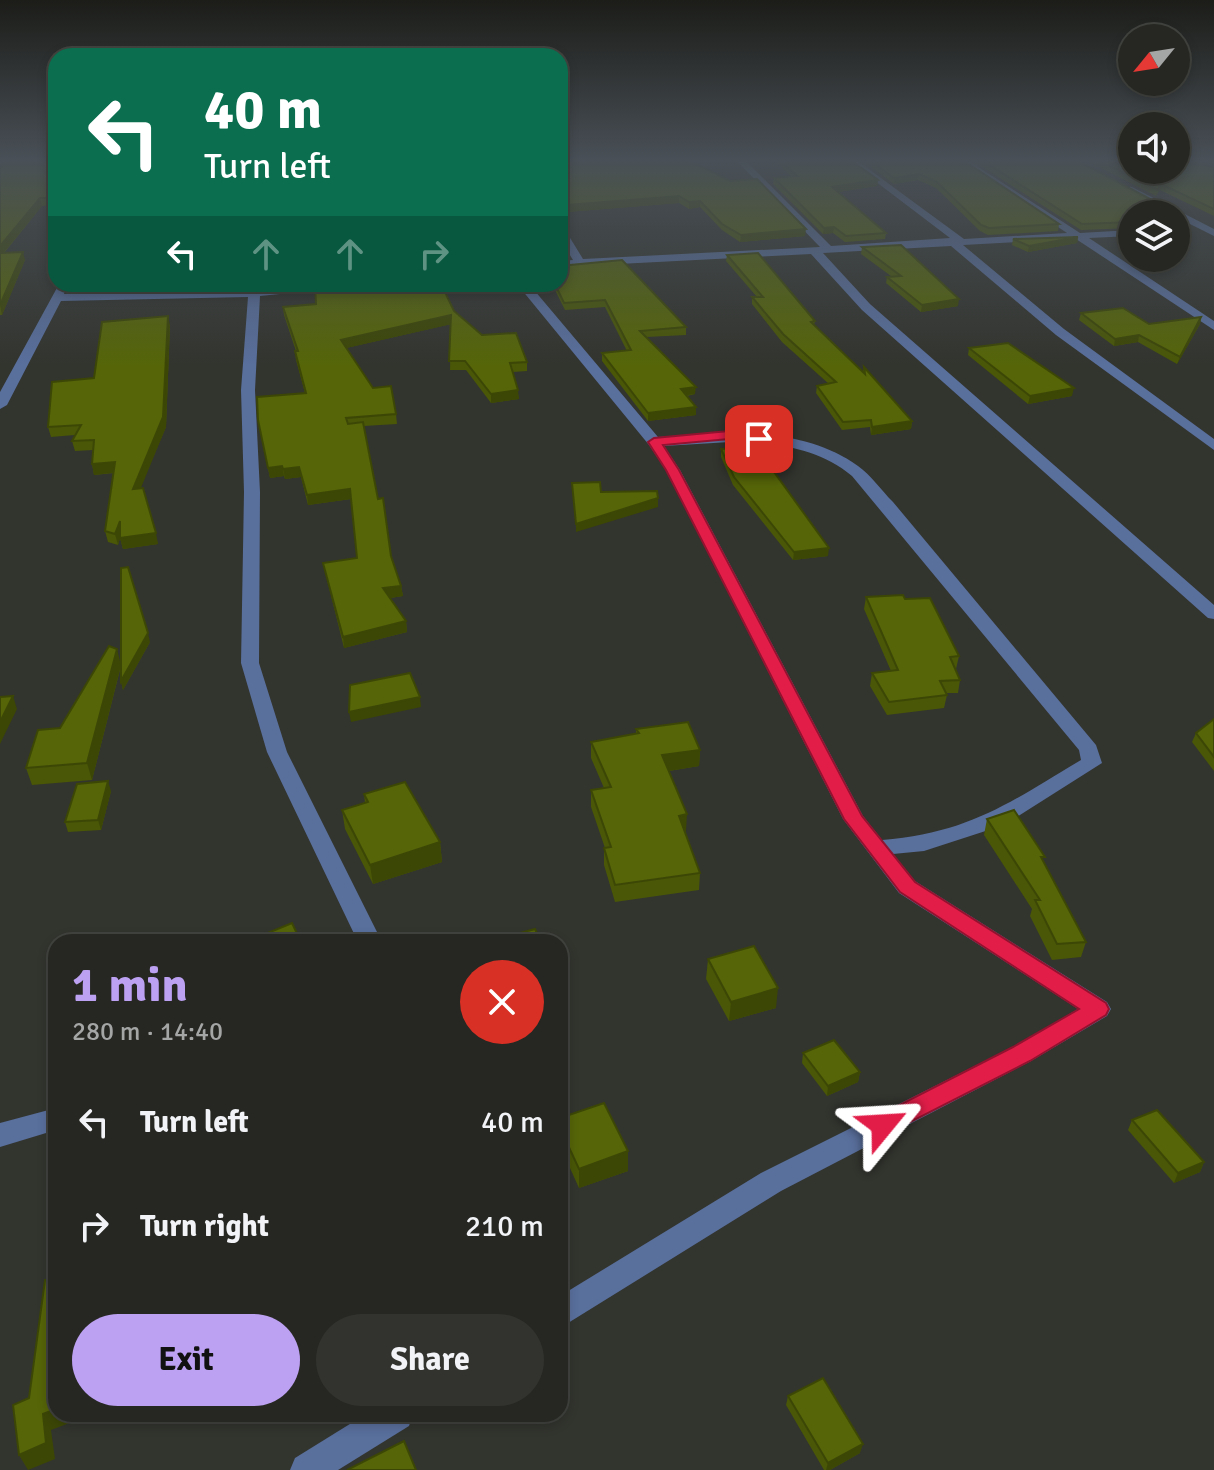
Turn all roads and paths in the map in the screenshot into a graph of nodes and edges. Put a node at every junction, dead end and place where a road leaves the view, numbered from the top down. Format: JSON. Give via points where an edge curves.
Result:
{"nodes":[{"id":1,"x":801,"y":228,"type":"edge"},
{"id":2,"x":938,"y":228,"type":"edge"},
{"id":3,"x":1064,"y":228,"type":"edge"},
{"id":4,"x":1190,"y":230,"type":"edge"},
{"id":5,"x":1211,"y":230,"type":"edge"},
{"id":6,"x":1118,"y":234,"type":"edge"},
{"id":7,"x":1076,"y":237,"type":"junction"},
{"id":8,"x":955,"y":241,"type":"junction"},
{"id":9,"x":568,"y":243,"type":"edge"},
{"id":10,"x":820,"y":248,"type":"junction"},
{"id":11,"x":580,"y":263,"type":"junction"},
{"id":12,"x":568,"y":264,"type":"edge"},
{"id":13,"x":61,"y":292,"type":"edge"},
{"id":14,"x":265,"y":292,"type":"edge"},
{"id":15,"x":530,"y":292,"type":"edge"},
{"id":16,"x":254,"y":293,"type":"junction"},
{"id":17,"x":58,"y":298,"type":"junction"},
{"id":18,"x":1214,"y":326,"type":"edge"},
{"id":19,"x":0,"y":405,"type":"edge"},
{"id":20,"x":654,"y":442,"type":"junction"},
{"id":21,"x":1214,"y":446,"type":"edge"},
{"id":22,"x":1214,"y":614,"type":"edge"},
{"id":23,"x":875,"y":848,"type":"junction"},
{"id":24,"x":366,"y":934,"type":"edge"},
{"id":25,"x":48,"y":1121,"type":"edge"},
{"id":26,"x":0,"y":1135,"type":"edge"},
{"id":27,"x":568,"y":1308,"type":"edge"},
{"id":28,"x":384,"y":1422,"type":"edge"},
{"id":29,"x":307,"y":1470,"type":"edge"}],
"edges":[{"from":1,"to":10,"type":"street"},
{"from":2,"to":8,"type":"street"},
{"from":3,"to":7,"type":"street"},
{"from":4,"to":5,"type":"street"},
{"from":6,"to":7,"type":"street"},
{"from":7,"to":8,"type":"street"},
{"from":7,"to":18,"type":"street"},
{"from":8,"to":10,"type":"street"},
{"from":8,"to":21,"type":"street","via":[[1060,332]]},
{"from":9,"to":11,"type":"street"},
{"from":10,"to":11,"type":"street"},
{"from":10,"to":22,"type":"street","via":[[866,307]]},
{"from":11,"to":12,"type":"street"},
{"from":13,"to":17,"type":"street"},
{"from":14,"to":16,"type":"street"},
{"from":15,"to":20,"type":"street"},
{"from":16,"to":17,"type":"street"},
{"from":16,"to":24,"type":"street","via":[[248,390],[250,663],[277,752]]},
{"from":17,"to":19,"type":"street"},
{"from":20,"to":23,"type":"street","via":[[854,819]]},
{"from":20,"to":23,"type":"street","via":[[729,435],[759,439],[818,451],[854,470],[1089,749],[1092,763],[996,820],[924,844]]},
{"from":23,"to":27,"type":"street","via":[[907,887],[1098,1009],[1022,1054],[771,1182]]},
{"from":25,"to":26,"type":"street"},
{"from":28,"to":29,"type":"street"}]}
